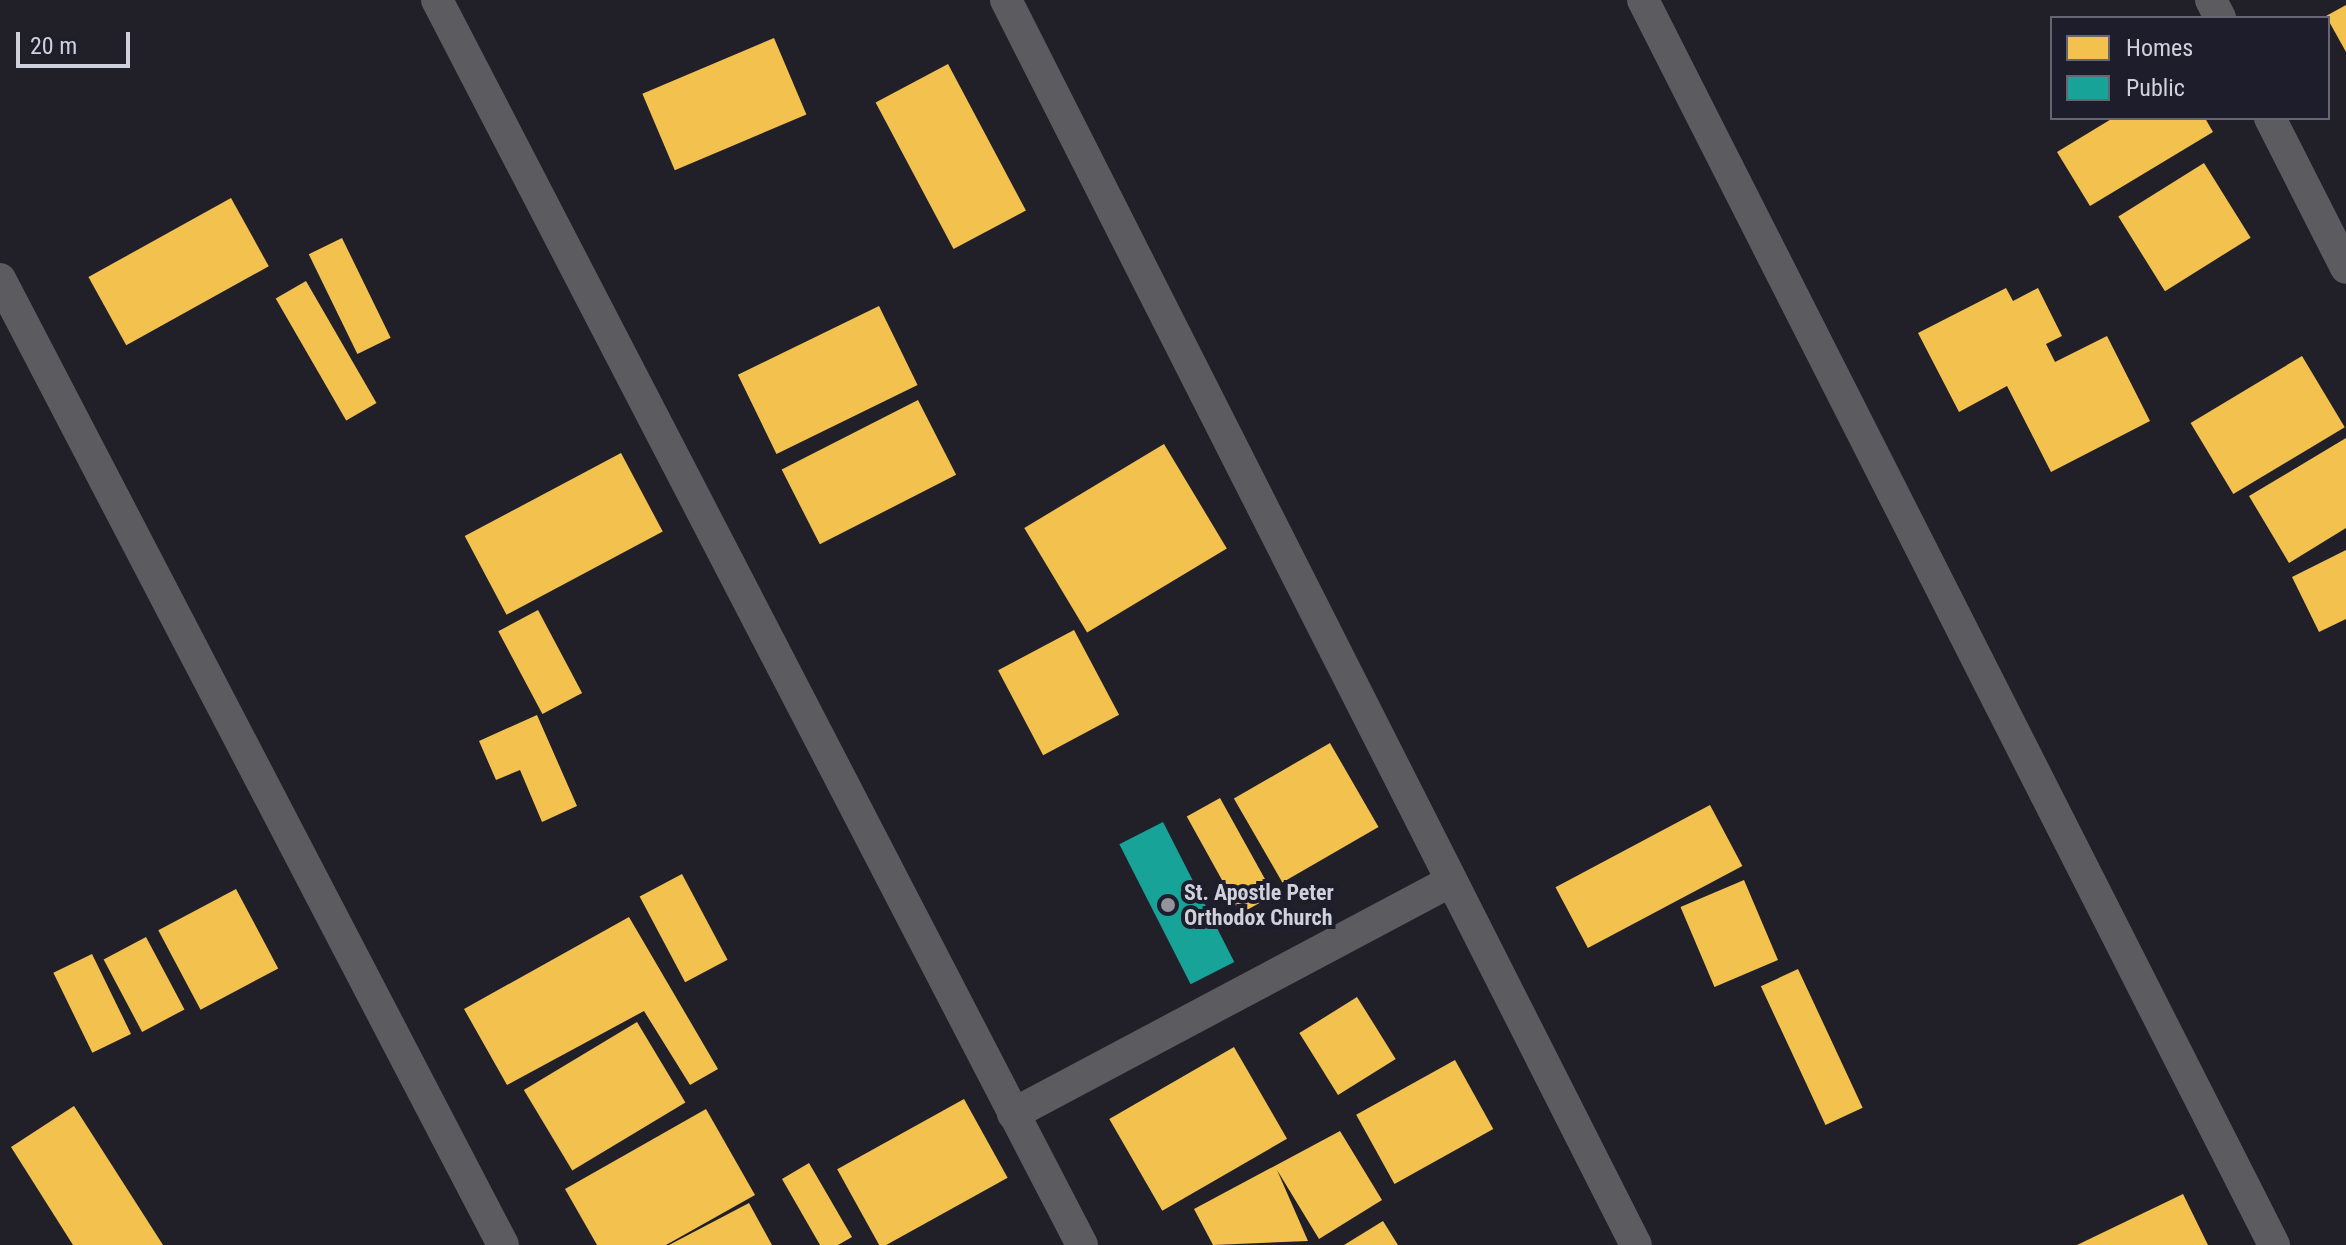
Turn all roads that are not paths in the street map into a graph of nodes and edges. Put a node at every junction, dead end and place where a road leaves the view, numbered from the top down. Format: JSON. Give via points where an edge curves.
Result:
{"nodes":[{"id":1,"x":437,"y":0,"type":"edge"},
{"id":2,"x":1006,"y":0,"type":"edge"},
{"id":3,"x":1643,"y":0,"type":"edge"},
{"id":4,"x":2271,"y":120,"type":"edge"},
{"id":5,"x":2346,"y":268,"type":"edge"},
{"id":6,"x":0,"y":279,"type":"edge"},
{"id":7,"x":1450,"y":882,"type":"junction"},
{"id":8,"x":1013,"y":1114,"type":"junction"},
{"id":9,"x":503,"y":1245,"type":"edge"},
{"id":10,"x":1082,"y":1245,"type":"edge"},
{"id":11,"x":1636,"y":1245,"type":"edge"},
{"id":12,"x":2274,"y":1245,"type":"edge"}],
"edges":[{"from":1,"to":8,"type":"street"},
{"from":2,"to":7,"type":"street"},
{"from":3,"to":12,"type":"street"},
{"from":4,"to":5,"type":"street"},
{"from":6,"to":9,"type":"street"},
{"from":7,"to":8,"type":"street"},
{"from":7,"to":11,"type":"street"},
{"from":8,"to":10,"type":"street"}]}
